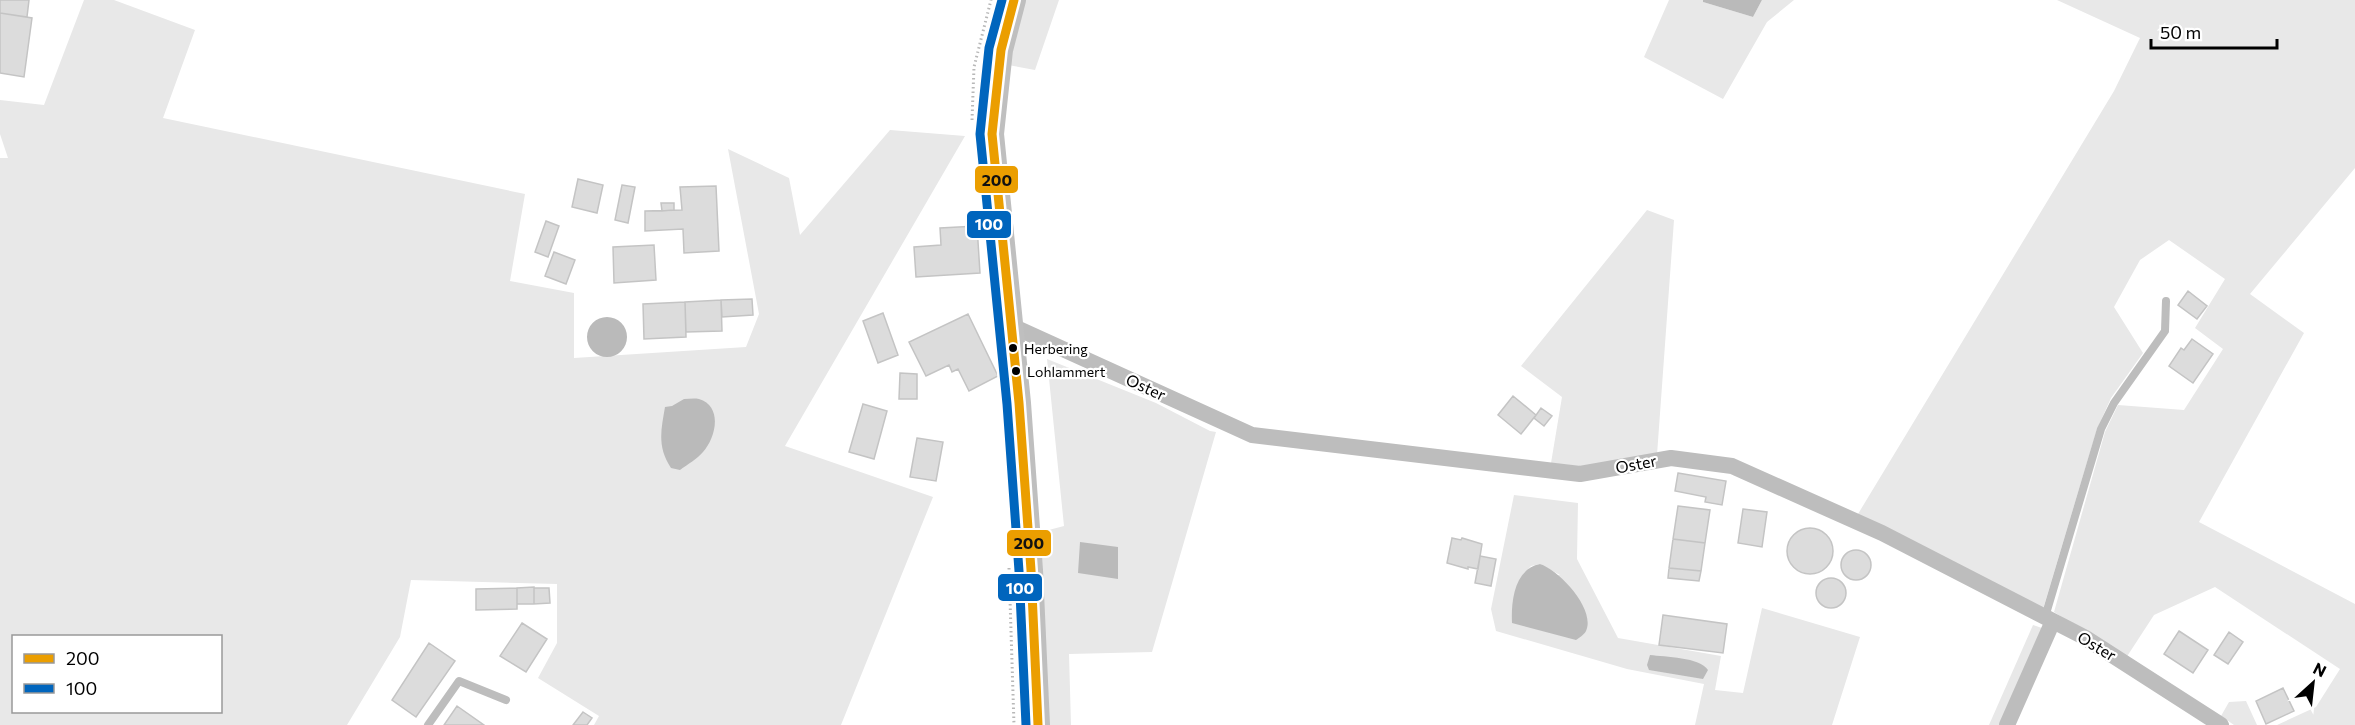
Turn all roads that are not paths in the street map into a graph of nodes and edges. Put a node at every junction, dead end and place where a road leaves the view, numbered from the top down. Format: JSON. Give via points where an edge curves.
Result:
{"nodes":[{"id":1,"x":1014,"y":0,"type":"edge"},
{"id":2,"x":2166,"y":301,"type":"dead end"},
{"id":3,"x":1012,"y":326,"type":"junction"},
{"id":4,"x":2049,"y":619,"type":"junction"},
{"id":5,"x":506,"y":700,"type":"dead end"},
{"id":6,"x":428,"y":725,"type":"edge"},
{"id":7,"x":1038,"y":725,"type":"edge"},
{"id":8,"x":2007,"y":725,"type":"edge"},
{"id":9,"x":2221,"y":725,"type":"edge"}],
"edges":[{"from":1,"to":3,"type":"main road","via":[[1001,50],[992,134]]},
{"from":2,"to":4,"type":"lane","via":[[2165,331],[2114,403],[2101,429]]},
{"from":3,"to":4,"type":"street","name":"Oster","via":[[1252,435],[1580,474],[1671,458],[1732,466],[1882,533]]},
{"from":3,"to":7,"type":"main road","via":[[1031,570]]},
{"from":4,"to":8,"type":"street"},
{"from":4,"to":9,"type":"street","name":"Oster","via":[[2084,637]]},
{"from":5,"to":6,"type":"lane","via":[[459,681]]}]}
